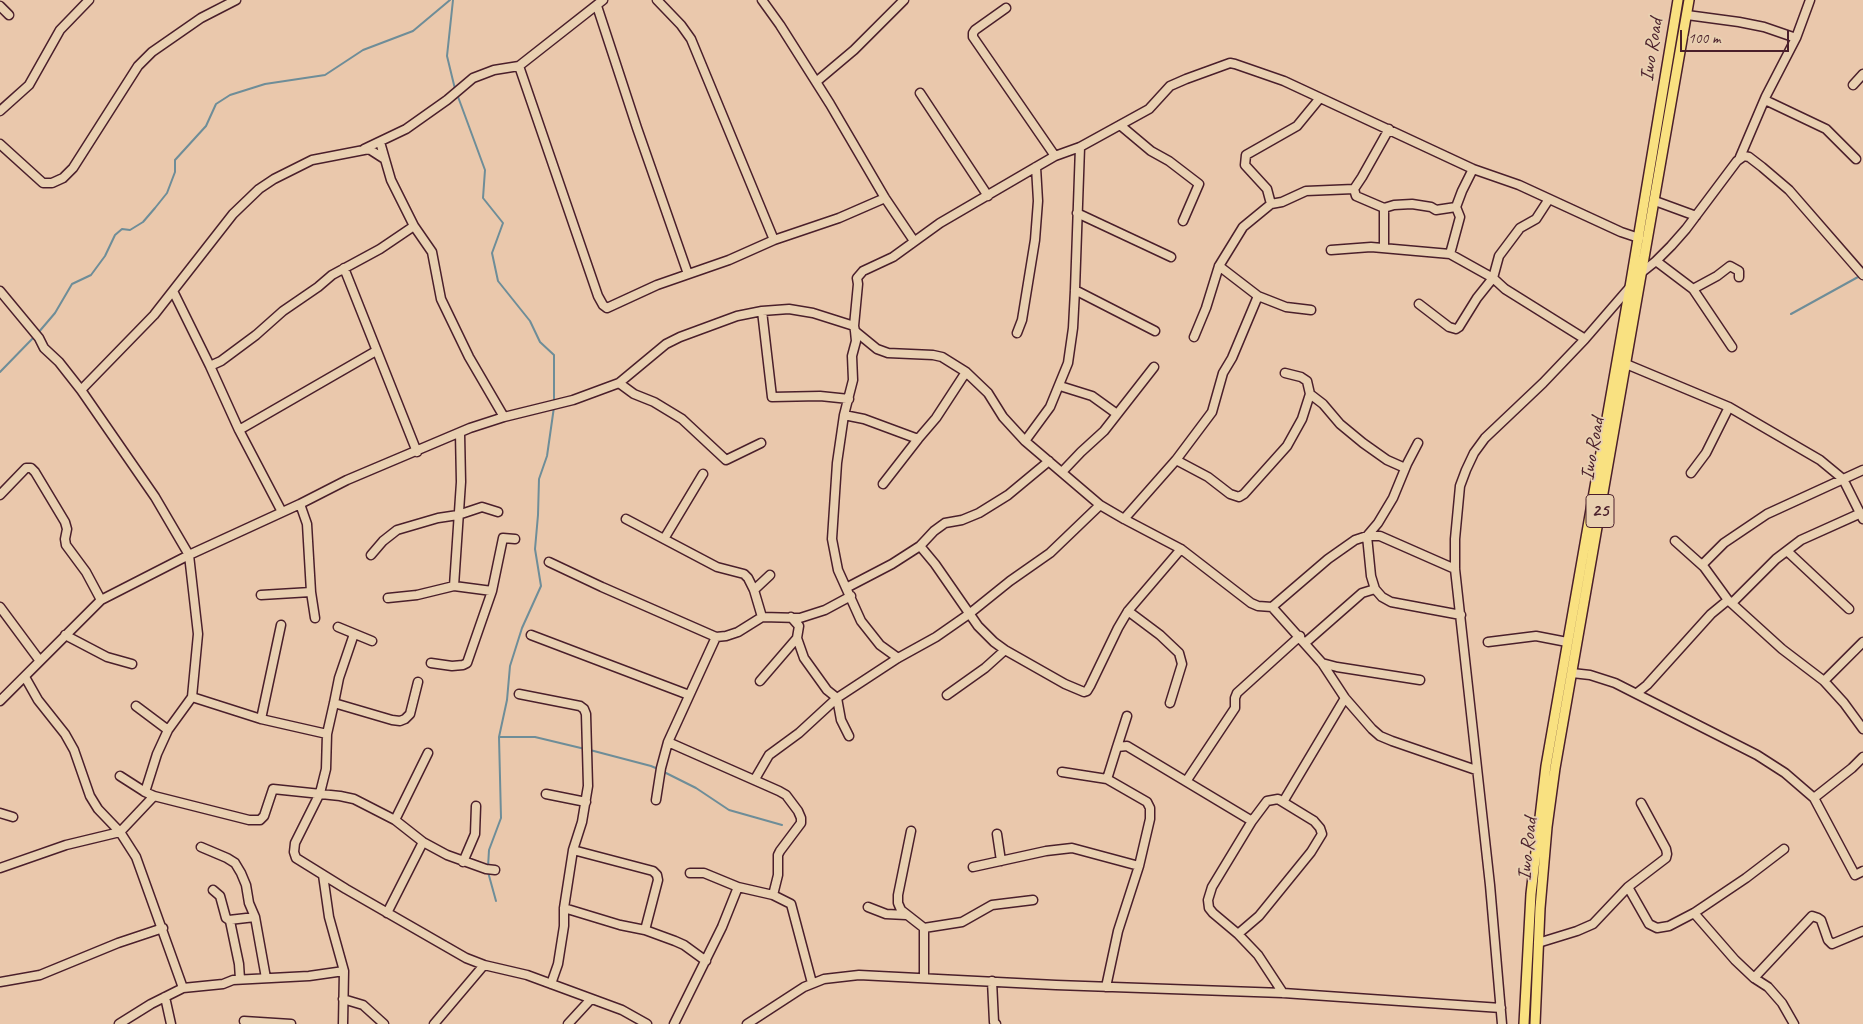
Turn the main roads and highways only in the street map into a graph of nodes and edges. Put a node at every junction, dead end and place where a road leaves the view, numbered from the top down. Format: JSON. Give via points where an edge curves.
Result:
{"nodes":[{"id":1,"x":1678,"y":0,"type":"edge"},
{"id":2,"x":1690,"y":0,"type":"edge"},
{"id":3,"x":1582,"y":553,"type":"junction"},
{"id":4,"x":1593,"y":554,"type":"junction"},
{"id":5,"x":1524,"y":1024,"type":"edge"},
{"id":6,"x":1535,"y":1024,"type":"edge"}],
"edges":[{"from":1,"to":3,"type":"main road","name":"Iwo Road"},
{"from":2,"to":4,"type":"main road","name":"Iwo Road","number":"25"},
{"from":3,"to":4,"type":"main road"},
{"from":3,"to":5,"type":"main road","name":"Iwo Road","via":[[1538,828]]},
{"from":4,"to":6,"type":"main road","name":"Iwo Road","number":"25","via":[[1547,827]]}]}
